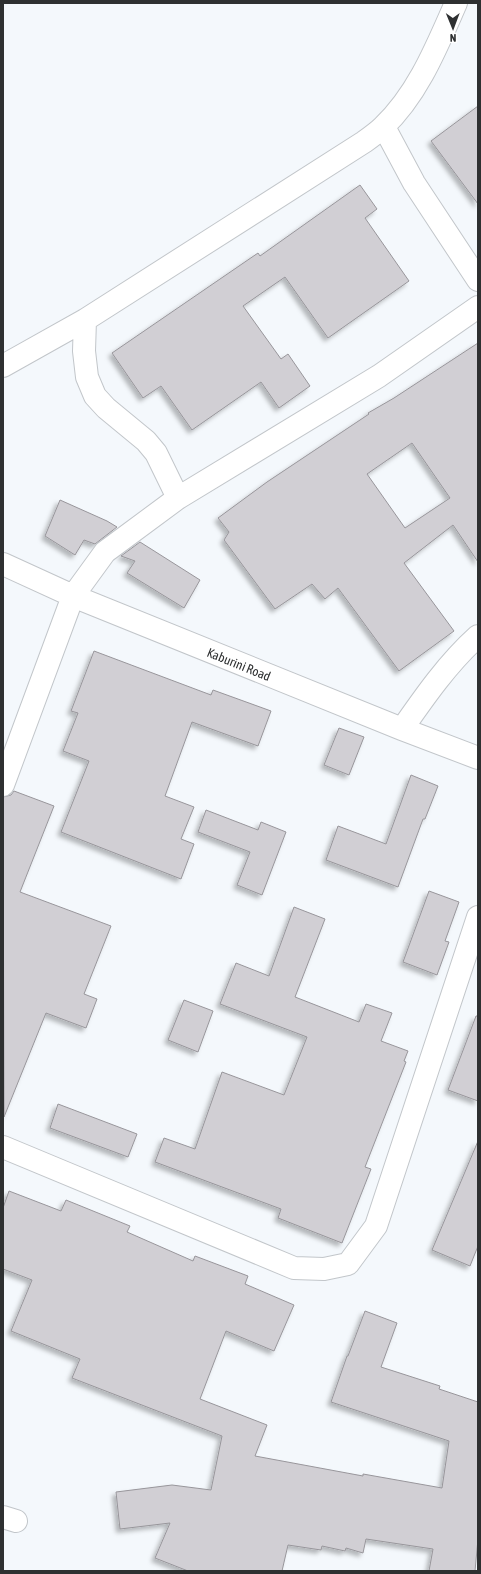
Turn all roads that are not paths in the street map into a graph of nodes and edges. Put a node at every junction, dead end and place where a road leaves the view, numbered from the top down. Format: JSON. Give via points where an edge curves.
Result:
{"nodes":[{"id":1,"x":456,"y":3,"type":"edge"},
{"id":2,"x":384,"y":127,"type":"junction"},
{"id":3,"x":478,"y":280,"type":"edge"},
{"id":4,"x":478,"y":307,"type":"edge"},
{"id":5,"x":85,"y":320,"type":"junction"},
{"id":6,"x":3,"y":366,"type":"edge"},
{"id":7,"x":178,"y":498,"type":"junction"},
{"id":8,"x":3,"y":564,"type":"edge"},
{"id":9,"x":73,"y":596,"type":"junction"},
{"id":10,"x":478,"y":636,"type":"edge"},
{"id":11,"x":402,"y":729,"type":"junction"},
{"id":12,"x":478,"y":758,"type":"edge"},
{"id":13,"x":3,"y":786,"type":"edge"},
{"id":14,"x":478,"y":917,"type":"edge"},
{"id":15,"x":3,"y":1147,"type":"edge"}],
"edges":[{"from":1,"to":2,"type":"street","via":[[433,54],[407,99]]},
{"from":2,"to":3,"type":"street","via":[[414,183]]},
{"from":2,"to":5,"type":"street"},
{"from":4,"to":7,"type":"street","via":[[379,376]]},
{"from":5,"to":6,"type":"street"},
{"from":5,"to":7,"type":"street","via":[[84,351],[87,377],[95,396],[156,453]]},
{"from":7,"to":9,"type":"street","via":[[105,552]]},
{"from":8,"to":9,"type":"street","name":"Kaburini Road"},
{"from":9,"to":11,"type":"street","name":"Kaburini Road"},
{"from":9,"to":13,"type":"street"},
{"from":10,"to":11,"type":"street","via":[[430,689]]},
{"from":11,"to":12,"type":"street","name":"Kaburini Road"},
{"from":14,"to":15,"type":"street","via":[[376,1226],[348,1264],[324,1269],[294,1268]]}]}
